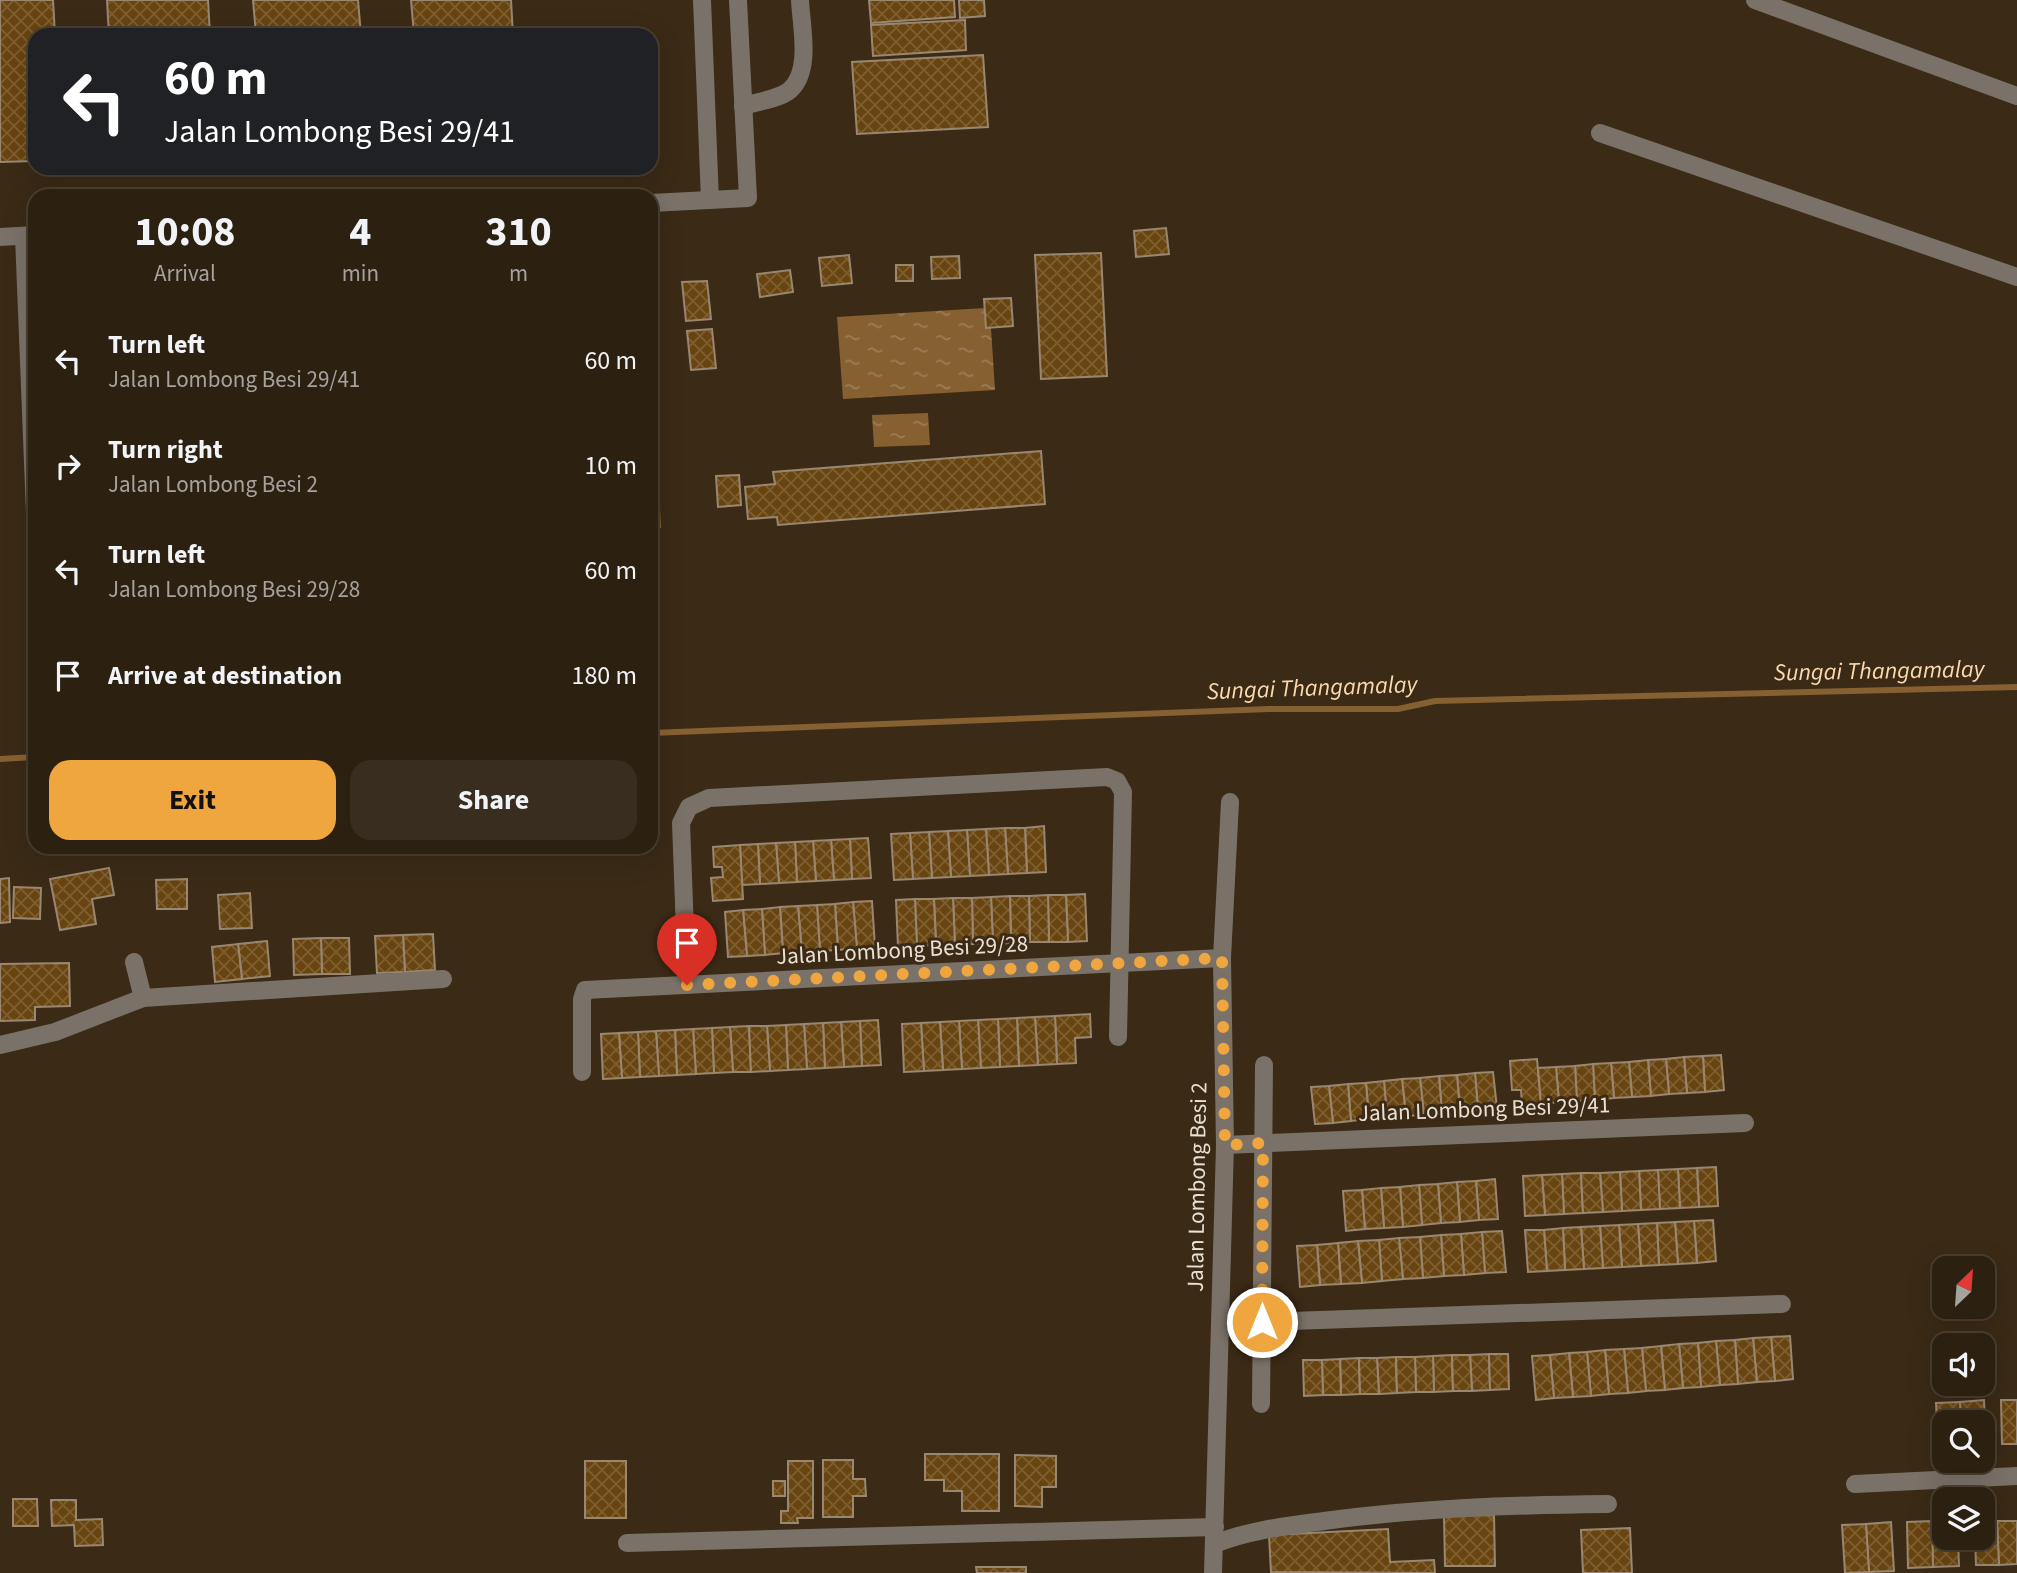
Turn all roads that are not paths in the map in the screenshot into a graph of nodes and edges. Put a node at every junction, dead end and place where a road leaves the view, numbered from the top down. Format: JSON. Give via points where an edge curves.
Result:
{"nodes":[{"id":1,"x":702,"y":0,"type":"edge"},
{"id":2,"x":738,"y":0,"type":"edge"},
{"id":3,"x":800,"y":0,"type":"edge"},
{"id":4,"x":1755,"y":0,"type":"edge"},
{"id":5,"x":2017,"y":96,"type":"edge"},
{"id":6,"x":743,"y":106,"type":"junction"},
{"id":7,"x":1600,"y":133,"type":"dead end"},
{"id":8,"x":710,"y":200,"type":"junction"},
{"id":9,"x":658,"y":203,"type":"edge"},
{"id":10,"x":28,"y":236,"type":"edge"},
{"id":11,"x":0,"y":237,"type":"edge"},
{"id":12,"x":2017,"y":277,"type":"edge"},
{"id":13,"x":1230,"y":802,"type":"dead end"},
{"id":14,"x":1222,"y":958,"type":"junction"},
{"id":15,"x":134,"y":962,"type":"dead end"},
{"id":16,"x":1119,"y":963,"type":"junction"},
{"id":17,"x":443,"y":979,"type":"dead end"},
{"id":18,"x":687,"y":985,"type":"junction"},
{"id":19,"x":143,"y":998,"type":"junction"},
{"id":20,"x":1118,"y":1037,"type":"dead end"},
{"id":21,"x":0,"y":1045,"type":"edge"},
{"id":22,"x":1264,"y":1065,"type":"dead end"},
{"id":23,"x":582,"y":1072,"type":"dead end"},
{"id":24,"x":1745,"y":1123,"type":"dead end"},
{"id":25,"x":1263,"y":1143,"type":"junction"},
{"id":26,"x":1225,"y":1145,"type":"junction"},
{"id":27,"x":1782,"y":1304,"type":"dead end"},
{"id":28,"x":1262,"y":1322,"type":"junction"},
{"id":29,"x":1261,"y":1404,"type":"dead end"},
{"id":30,"x":2017,"y":1476,"type":"edge"},
{"id":31,"x":1855,"y":1484,"type":"dead end"},
{"id":32,"x":1608,"y":1504,"type":"dead end"},
{"id":33,"x":1214,"y":1535,"type":"junction"},
{"id":34,"x":627,"y":1543,"type":"dead end"},
{"id":35,"x":1213,"y":1573,"type":"edge"}],
"edges":[{"from":1,"to":8,"type":"street"},
{"from":2,"to":6,"type":"street"},
{"from":3,"to":6,"type":"street","via":[[800,75],[789,91]]},
{"from":4,"to":5,"type":"street"},
{"from":6,"to":8,"type":"street","via":[[748,198]]},
{"from":7,"to":12,"type":"street"},
{"from":8,"to":9,"type":"street"},
{"from":10,"to":11,"type":"street"},
{"from":13,"to":14,"type":"street","name":"Jalan Lombong Besi 2"},
{"from":14,"to":16,"type":"street","name":"Jalan Lombong Besi 29/28"},
{"from":14,"to":26,"type":"street","name":"Jalan Lombong Besi 2"},
{"from":15,"to":19,"type":"street"},
{"from":16,"to":18,"type":"street","name":"Jalan Lombong Besi 29/28"},
{"from":16,"to":18,"type":"street","via":[[1123,792],[1118,781],[1107,777],[709,798],[690,807],[681,823]]},
{"from":16,"to":20,"type":"street"},
{"from":17,"to":19,"type":"street"},
{"from":18,"to":23,"type":"street","name":"Jalan Lombong Besi 29/28","via":[[585,990]]},
{"from":19,"to":21,"type":"street","via":[[55,1032]]},
{"from":22,"to":25,"type":"street"},
{"from":24,"to":25,"type":"street","name":"Jalan Lombong Besi 29/41"},
{"from":25,"to":26,"type":"street","name":"Jalan Lombong Besi 29/41"},
{"from":25,"to":28,"type":"street"},
{"from":26,"to":33,"type":"street","name":"Jalan Lombong Besi 2"},
{"from":27,"to":28,"type":"street"},
{"from":28,"to":29,"type":"street"},
{"from":30,"to":31,"type":"street"},
{"from":32,"to":33,"type":"street","via":[[1473,1505]]},
{"from":33,"to":34,"type":"street"},
{"from":33,"to":35,"type":"street","name":"Jalan Lombong Besi 2"}]}
